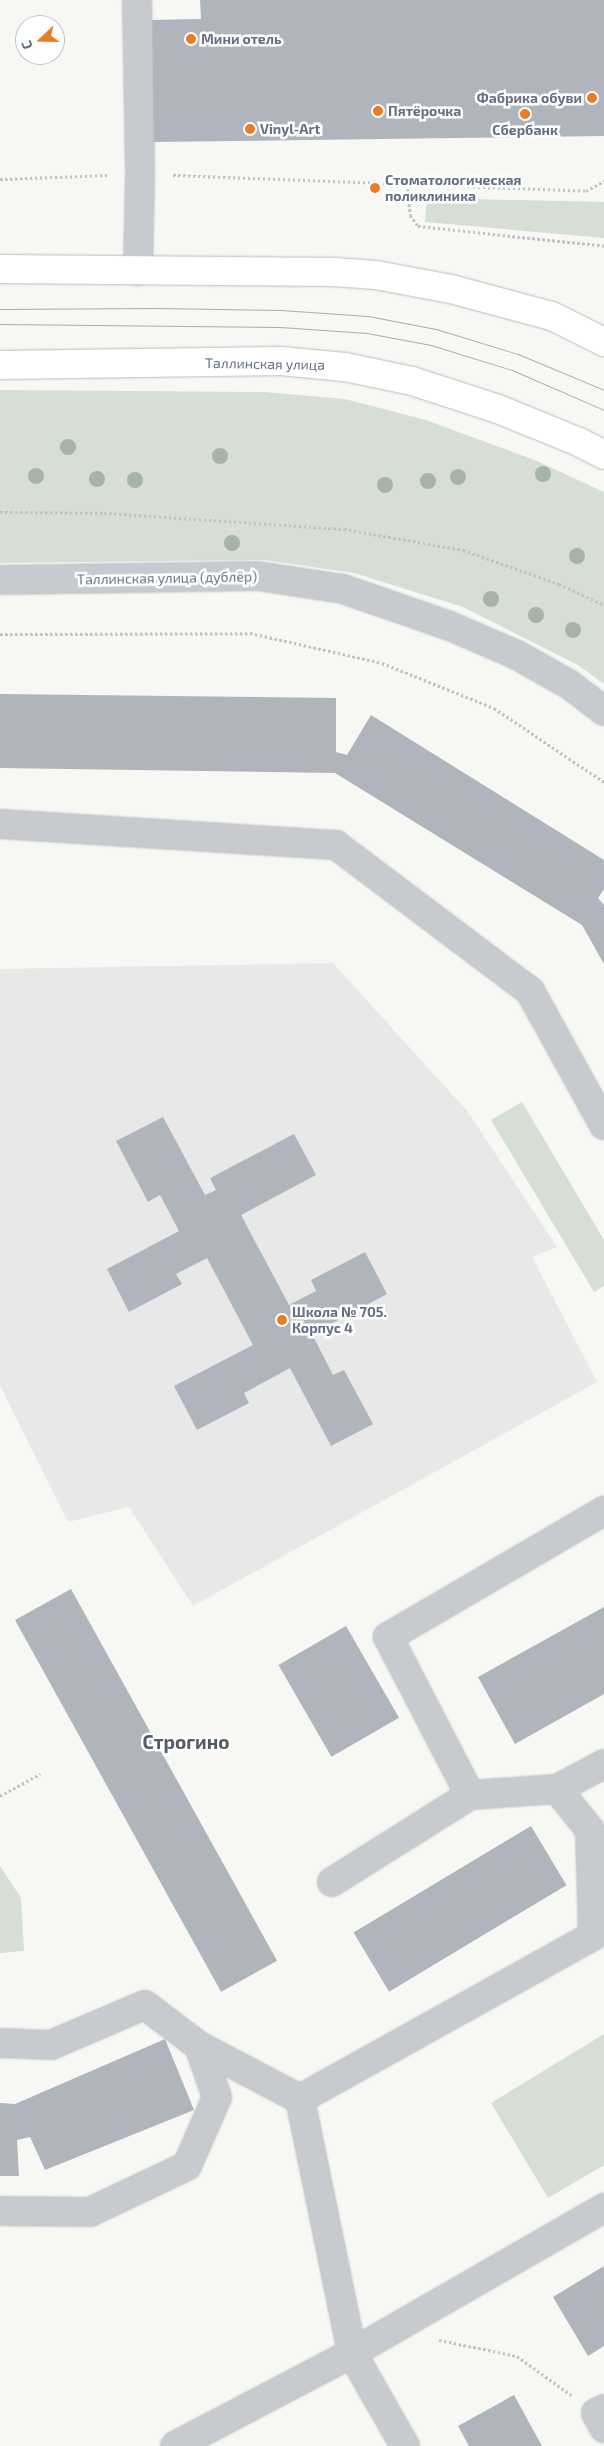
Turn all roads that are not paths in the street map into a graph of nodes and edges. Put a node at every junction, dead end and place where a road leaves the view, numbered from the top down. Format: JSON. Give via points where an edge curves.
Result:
{"nodes":[{"id":1,"x":137,"y":0,"type":"edge"},
{"id":2,"x":0,"y":269,"type":"edge"},
{"id":3,"x":138,"y":271,"type":"junction"},
{"id":4,"x":552,"y":316,"type":"junction"},
{"id":5,"x":604,"y":323,"type":"edge"},
{"id":6,"x":604,"y":342,"type":"edge"},
{"id":7,"x":0,"y":365,"type":"edge"},
{"id":8,"x":604,"y":455,"type":"edge"},
{"id":9,"x":0,"y":580,"type":"edge"},
{"id":10,"x":604,"y":711,"type":"edge"},
{"id":11,"x":0,"y":824,"type":"edge"},
{"id":12,"x":604,"y":1125,"type":"edge"},
{"id":13,"x":604,"y":1511,"type":"edge"},
{"id":14,"x":604,"y":1764,"type":"edge"},
{"id":15,"x":557,"y":1789,"type":"junction"},
{"id":16,"x":470,"y":1796,"type":"junction"},
{"id":17,"x":332,"y":1882,"type":"dead end"},
{"id":18,"x":0,"y":2043,"type":"edge"},
{"id":19,"x":200,"y":2046,"type":"junction"},
{"id":20,"x":300,"y":2099,"type":"junction"},
{"id":21,"x":604,"y":2208,"type":"edge"},
{"id":22,"x":0,"y":2211,"type":"edge"},
{"id":23,"x":352,"y":2353,"type":"junction"},
{"id":24,"x":175,"y":2446,"type":"edge"},
{"id":25,"x":405,"y":2446,"type":"edge"}],
"edges":[{"from":1,"to":3,"type":"street"},
{"from":2,"to":3,"type":"main road"},
{"from":3,"to":4,"type":"main road","via":[[376,275],[452,289]]},
{"from":4,"to":5,"type":"main road"},
{"from":4,"to":6,"type":"main road"},
{"from":7,"to":8,"type":"main road","name":"Таллинская улица","via":[[282,361],[345,367],[412,381],[498,409]]},
{"from":9,"to":10,"type":"street","name":"Таллинская улица (дублёр)","via":[[258,576],[343,589],[450,626],[517,655],[570,685]]},
{"from":11,"to":12,"type":"street","via":[[336,845],[530,991]]},
{"from":13,"to":16,"type":"street","via":[[388,1637]]},
{"from":14,"to":15,"type":"street"},
{"from":15,"to":16,"type":"street"},
{"from":15,"to":20,"type":"street","via":[[590,1830],[593,1936]]},
{"from":16,"to":17,"type":"street"},
{"from":18,"to":19,"type":"street","via":[[51,2045],[145,2004]]},
{"from":19,"to":20,"type":"street"},
{"from":19,"to":22,"type":"street","via":[[217,2097],[187,2166],[90,2212]]},
{"from":20,"to":23,"type":"street"},
{"from":21,"to":23,"type":"street"},
{"from":23,"to":24,"type":"street"},
{"from":23,"to":25,"type":"street"}]}
